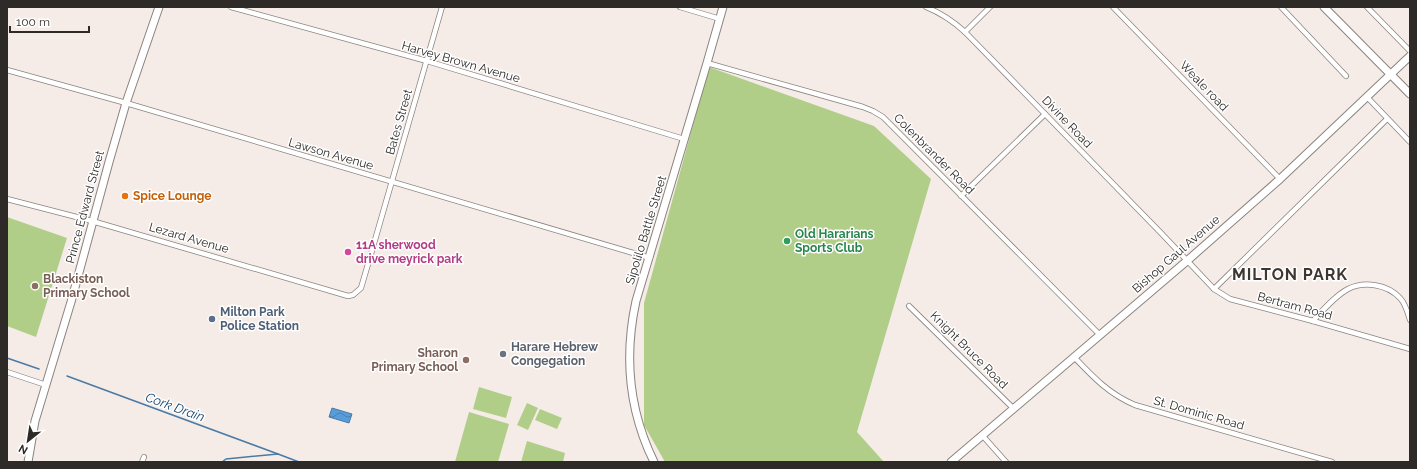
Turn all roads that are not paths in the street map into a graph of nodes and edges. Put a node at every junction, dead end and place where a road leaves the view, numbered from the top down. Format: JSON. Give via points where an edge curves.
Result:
{"nodes":[{"id":1,"x":159,"y":7,"type":"edge"},
{"id":2,"x":231,"y":7,"type":"edge"},
{"id":3,"x":442,"y":7,"type":"edge"},
{"id":4,"x":680,"y":7,"type":"edge"},
{"id":5,"x":723,"y":7,"type":"edge"},
{"id":6,"x":926,"y":7,"type":"edge"},
{"id":7,"x":990,"y":7,"type":"edge"},
{"id":8,"x":1113,"y":7,"type":"edge"},
{"id":9,"x":1281,"y":7,"type":"edge"},
{"id":10,"x":1324,"y":7,"type":"edge"},
{"id":11,"x":1366,"y":7,"type":"edge"},
{"id":12,"x":720,"y":18,"type":"junction"},
{"id":13,"x":965,"y":32,"type":"junction"},
{"id":14,"x":1410,"y":51,"type":"edge"},
{"id":15,"x":1410,"y":56,"type":"edge"},
{"id":16,"x":427,"y":62,"type":"junction"},
{"id":17,"x":707,"y":64,"type":"junction"},
{"id":18,"x":7,"y":70,"type":"edge"},
{"id":19,"x":1391,"y":74,"type":"junction"},
{"id":20,"x":1346,"y":76,"type":"dead end"},
{"id":21,"x":1410,"y":94,"type":"edge"},
{"id":22,"x":1367,"y":97,"type":"junction"},
{"id":23,"x":126,"y":103,"type":"junction"},
{"id":24,"x":1045,"y":114,"type":"junction"},
{"id":25,"x":1387,"y":119,"type":"junction"},
{"id":26,"x":684,"y":139,"type":"junction"},
{"id":27,"x":1410,"y":142,"type":"edge"},
{"id":28,"x":1280,"y":178,"type":"junction"},
{"id":29,"x":392,"y":182,"type":"junction"},
{"id":30,"x":961,"y":196,"type":"junction"},
{"id":31,"x":7,"y":199,"type":"edge"},
{"id":32,"x":92,"y":220,"type":"junction"},
{"id":33,"x":650,"y":258,"type":"junction"},
{"id":34,"x":1188,"y":260,"type":"junction"},
{"id":35,"x":361,"y":288,"type":"joint"},
{"id":36,"x":1214,"y":289,"type":"junction"},
{"id":37,"x":910,"y":306,"type":"dead end"},
{"id":38,"x":1410,"y":320,"type":"edge"},
{"id":39,"x":1313,"y":321,"type":"junction"},
{"id":40,"x":1100,"y":336,"type":"junction"},
{"id":41,"x":1410,"y":349,"type":"edge"},
{"id":42,"x":1074,"y":357,"type":"junction"},
{"id":43,"x":7,"y":372,"type":"edge"},
{"id":44,"x":46,"y":385,"type":"junction"},
{"id":45,"x":1014,"y":409,"type":"junction"},
{"id":46,"x":982,"y":435,"type":"junction"},
{"id":47,"x":28,"y":462,"type":"edge"},
{"id":48,"x":654,"y":462,"type":"edge"},
{"id":49,"x":951,"y":462,"type":"edge"},
{"id":50,"x":1006,"y":462,"type":"edge"},
{"id":51,"x":1332,"y":462,"type":"edge"}],
"edges":[{"from":1,"to":23,"type":"main road","name":"Prince Edward Street"},
{"from":2,"to":16,"type":"street","name":"Harvey Brown Avenue"},
{"from":3,"to":16,"type":"street","name":"Bates Street"},
{"from":4,"to":12,"type":"street"},
{"from":5,"to":12,"type":"main road","name":"Sipolilo Battle Street"},
{"from":6,"to":13,"type":"street","name":"Divine Road","via":[[945,16]]},
{"from":7,"to":13,"type":"street"},
{"from":8,"to":28,"type":"street","name":"Weale road"},
{"from":9,"to":20,"type":"street"},
{"from":10,"to":19,"type":"main road"},
{"from":11,"to":14,"type":"street"},
{"from":12,"to":17,"type":"main road","name":"Sipolilo Battle Street"},
{"from":13,"to":24,"type":"street","name":"Divine Road"},
{"from":15,"to":19,"type":"main road","name":"Bishop Gaul Avenue"},
{"from":16,"to":26,"type":"street","name":"Harvey Brown Avenue"},
{"from":16,"to":29,"type":"street","name":"Bates Street"},
{"from":17,"to":26,"type":"main road","name":"Sipolilo Battle Street"},
{"from":17,"to":30,"type":"street","name":"Colenbrander Road","via":[[873,111],[894,126]]},
{"from":18,"to":23,"type":"street","name":"Lawson Avenue"},
{"from":19,"to":21,"type":"main road"},
{"from":19,"to":22,"type":"main road","name":"Bishop Gaul Avenue"},
{"from":22,"to":25,"type":"street"},
{"from":22,"to":28,"type":"main road","name":"Bishop Gaul Avenue"},
{"from":23,"to":29,"type":"street","name":"Lawson Avenue"},
{"from":23,"to":32,"type":"main road","name":"Prince Edward Street"},
{"from":24,"to":30,"type":"street"},
{"from":24,"to":34,"type":"street","name":"Divine Road"},
{"from":25,"to":27,"type":"street"},
{"from":25,"to":36,"type":"street"},
{"from":26,"to":33,"type":"main road","name":"Sipolilo Battle Street"},
{"from":28,"to":34,"type":"main road","name":"Bishop Gaul Avenue"},
{"from":29,"to":33,"type":"street","name":"Lawson Avenue"},
{"from":29,"to":35,"type":"street","name":"Bates Street"},
{"from":30,"to":40,"type":"street","name":"Colenbrander Road"},
{"from":31,"to":32,"type":"street","name":"Lezard Avenue"},
{"from":32,"to":35,"type":"street","name":"Lezard Avenue","via":[[348,296]]},
{"from":32,"to":44,"type":"main road","name":"Prince Edward Street"},
{"from":33,"to":48,"type":"main road","name":"Sipolilo Battle Street","via":[[632,320],[630,366],[631,388],[638,423]]},
{"from":34,"to":36,"type":"street","name":"Bertram Road"},
{"from":34,"to":40,"type":"main road","name":"Bishop Gaul Avenue"},
{"from":36,"to":39,"type":"street","name":"Bertram Road","via":[[1230,299]]},
{"from":37,"to":45,"type":"street","name":"Knight Bruce Road"},
{"from":38,"to":39,"type":"street","via":[[1400,298],[1388,289],[1370,284],[1358,285],[1347,290]]},
{"from":39,"to":41,"type":"street","name":"Bertram Road"},
{"from":40,"to":42,"type":"main road","name":"Bishop Gaul Avenue"},
{"from":42,"to":45,"type":"main road","name":"Bishop Gaul Avenue"},
{"from":42,"to":51,"type":"street","name":"St. Dominic Road","via":[[1109,391],[1135,405]]},
{"from":43,"to":44,"type":"street"},
{"from":44,"to":47,"type":"main road","name":"Prince Edward Street"},
{"from":45,"to":46,"type":"main road","name":"Bishop Gaul Avenue"},
{"from":46,"to":49,"type":"main road","name":"Bishop Gaul Avenue"},
{"from":46,"to":50,"type":"street"}]}
